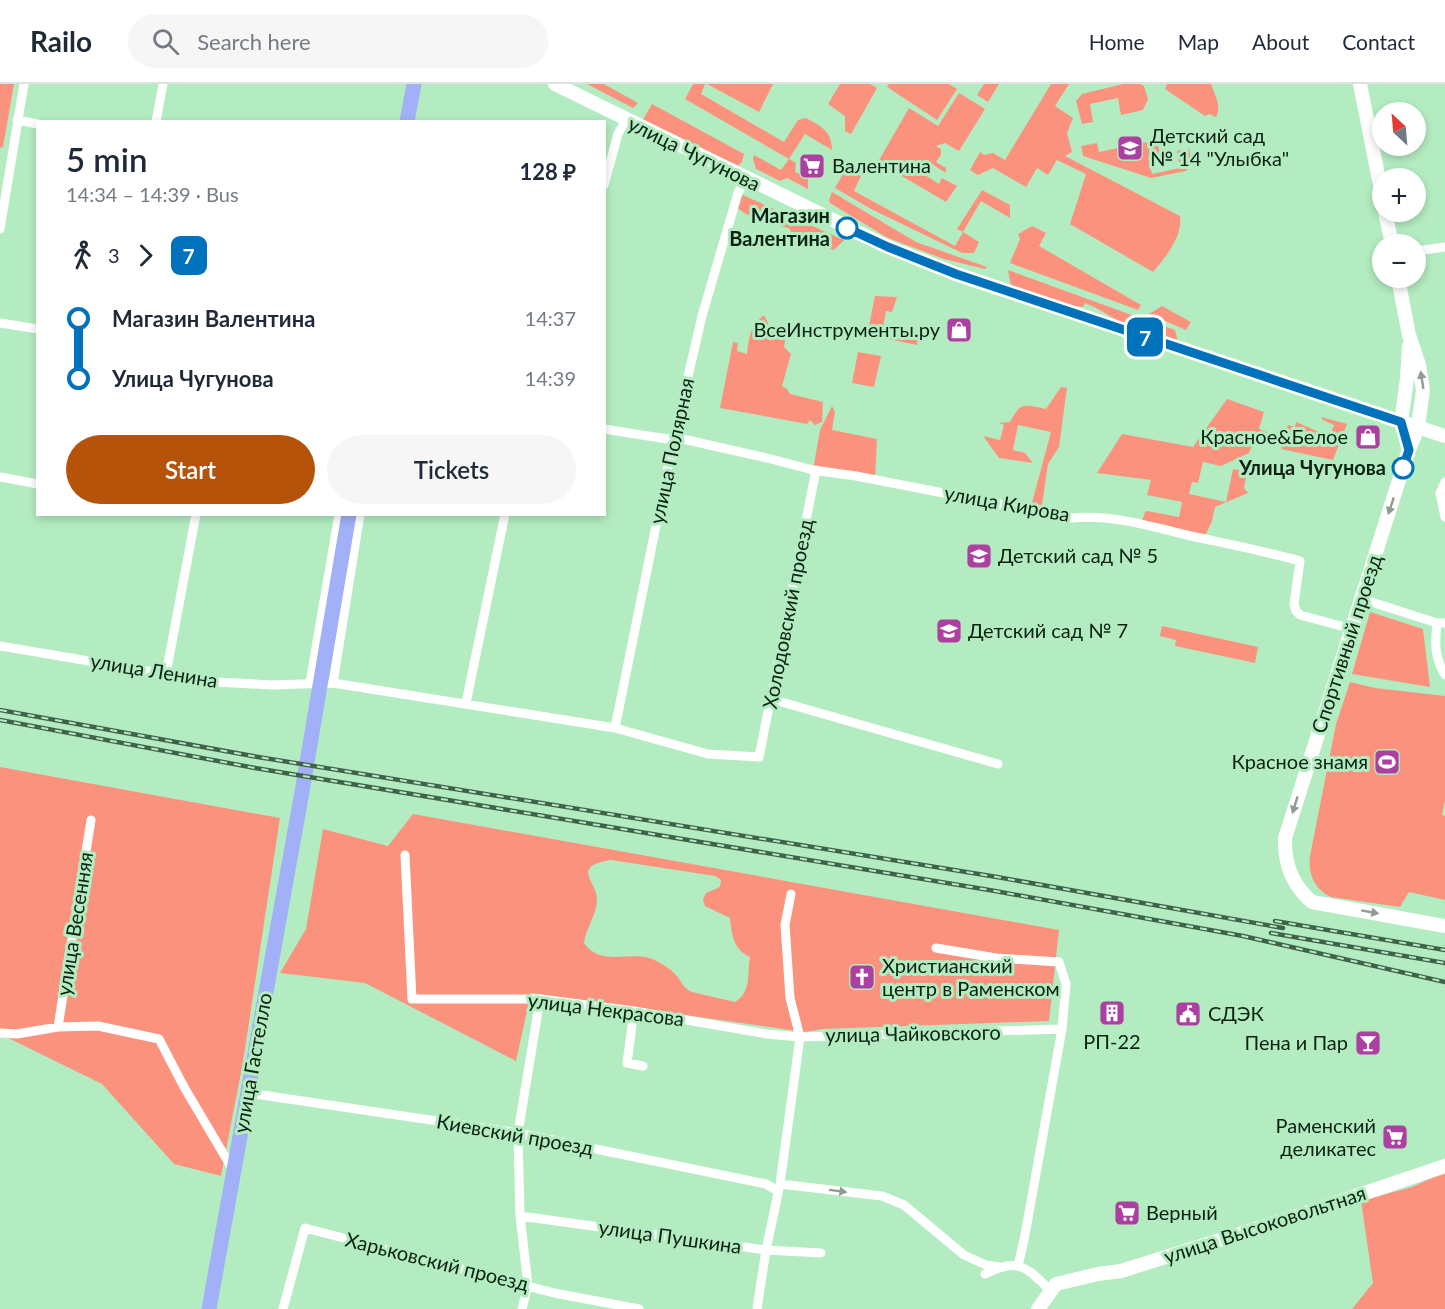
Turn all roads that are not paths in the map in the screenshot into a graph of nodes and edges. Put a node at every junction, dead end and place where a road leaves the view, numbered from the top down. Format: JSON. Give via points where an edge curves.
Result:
{"nodes":[{"id":1,"x":24,"y":84,"type":"edge"},
{"id":2,"x":164,"y":84,"type":"edge"},
{"id":3,"x":414,"y":84,"type":"edge"},
{"id":4,"x":555,"y":84,"type":"edge"},
{"id":5,"x":1360,"y":84,"type":"edge"},
{"id":6,"x":17,"y":120,"type":"junction"},
{"id":7,"x":156,"y":120,"type":"edge"},
{"id":8,"x":407,"y":120,"type":"edge"},
{"id":9,"x":626,"y":120,"type":"junction"},
{"id":10,"x":36,"y":124,"type":"edge"},
{"id":11,"x":1377,"y":168,"type":"edge"},
{"id":12,"x":606,"y":178,"type":"edge"},
{"id":13,"x":745,"y":178,"type":"junction"},
{"id":14,"x":0,"y":229,"type":"edge"},
{"id":15,"x":1445,"y":247,"type":"edge"},
{"id":16,"x":1426,"y":250,"type":"edge"},
{"id":17,"x":1400,"y":288,"type":"edge"},
{"id":18,"x":0,"y":323,"type":"edge"},
{"id":19,"x":36,"y":329,"type":"edge"},
{"id":20,"x":1409,"y":334,"type":"junction"},
{"id":21,"x":1401,"y":422,"type":"junction"},
{"id":22,"x":1418,"y":427,"type":"junction"},
{"id":23,"x":606,"y":429,"type":"edge"},
{"id":24,"x":1445,"y":436,"type":"edge"},
{"id":25,"x":674,"y":437,"type":"junction"},
{"id":26,"x":1409,"y":450,"type":"junction"},
{"id":27,"x":816,"y":470,"type":"junction"},
{"id":28,"x":0,"y":477,"type":"edge"},
{"id":29,"x":1445,"y":482,"type":"edge"},
{"id":30,"x":36,"y":484,"type":"edge"},
{"id":31,"x":196,"y":516,"type":"edge"},
{"id":32,"x":339,"y":516,"type":"edge"},
{"id":33,"x":349,"y":516,"type":"edge"},
{"id":34,"x":360,"y":516,"type":"edge"},
{"id":35,"x":506,"y":516,"type":"edge"},
{"id":36,"x":1445,"y":517,"type":"edge"},
{"id":37,"x":1362,"y":599,"type":"junction"},
{"id":38,"x":1441,"y":623,"type":"edge"},
{"id":39,"x":1352,"y":629,"type":"junction"},
{"id":40,"x":0,"y":646,"type":"edge"},
{"id":41,"x":166,"y":674,"type":"junction"},
{"id":42,"x":1445,"y":675,"type":"edge"},
{"id":43,"x":310,"y":683,"type":"junction"},
{"id":44,"x":333,"y":683,"type":"junction"},
{"id":45,"x":771,"y":699,"type":"junction"},
{"id":46,"x":466,"y":703,"type":"junction"},
{"id":47,"x":615,"y":728,"type":"junction"},
{"id":48,"x":759,"y":757,"type":"joint"},
{"id":49,"x":998,"y":764,"type":"dead end"},
{"id":50,"x":91,"y":820,"type":"dead end"},
{"id":51,"x":405,"y":855,"type":"dead end"},
{"id":52,"x":791,"y":894,"type":"dead end"},
{"id":53,"x":1445,"y":926,"type":"edge"},
{"id":54,"x":936,"y":948,"type":"dead end"},
{"id":55,"x":540,"y":999,"type":"junction"},
{"id":56,"x":634,"y":1011,"type":"junction"},
{"id":57,"x":58,"y":1027,"type":"junction"},
{"id":58,"x":1062,"y":1029,"type":"junction"},
{"id":59,"x":0,"y":1033,"type":"edge"},
{"id":60,"x":800,"y":1037,"type":"junction"},
{"id":61,"x":643,"y":1066,"type":"dead end"},
{"id":62,"x":248,"y":1093,"type":"junction"},
{"id":63,"x":518,"y":1133,"type":"junction"},
{"id":64,"x":1445,"y":1166,"type":"edge"},
{"id":65,"x":233,"y":1170,"type":"junction"},
{"id":66,"x":779,"y":1188,"type":"junction"},
{"id":67,"x":520,"y":1216,"type":"junction"},
{"id":68,"x":766,"y":1250,"type":"junction"},
{"id":69,"x":821,"y":1253,"type":"dead end"},
{"id":70,"x":1018,"y":1266,"type":"junction"},
{"id":71,"x":999,"y":1267,"type":"junction"},
{"id":72,"x":985,"y":1274,"type":"dead end"},
{"id":73,"x":528,"y":1285,"type":"junction"},
{"id":74,"x":1050,"y":1290,"type":"junction"},
{"id":75,"x":209,"y":1309,"type":"edge"},
{"id":76,"x":283,"y":1309,"type":"edge"},
{"id":77,"x":522,"y":1309,"type":"edge"},
{"id":78,"x":639,"y":1309,"type":"edge"},
{"id":79,"x":757,"y":1309,"type":"edge"},
{"id":80,"x":1038,"y":1309,"type":"edge"}],
"edges":[{"from":1,"to":6,"type":"street"},
{"from":2,"to":7,"type":"street"},
{"from":3,"to":8,"type":"main road"},
{"from":4,"to":9,"type":"main road","name":"улица Чугунова"},
{"from":5,"to":11,"type":"main road"},
{"from":6,"to":10,"type":"street"},
{"from":6,"to":14,"type":"street"},
{"from":9,"to":12,"type":"street"},
{"from":9,"to":13,"type":"main road","name":"улица Чугунова"},
{"from":13,"to":21,"type":"main road","name":"улица Чугунова","via":[[888,247],[956,274]]},
{"from":13,"to":25,"type":"street","name":"улица Полярная","via":[[702,316]]},
{"from":15,"to":16,"type":"street"},
{"from":17,"to":20,"type":"main road"},
{"from":18,"to":19,"type":"street"},
{"from":20,"to":21,"type":"main road"},
{"from":22,"to":20,"type":"main road","name":"Спортивный проезд","one_way":true,"via":[[1424,390]]},
{"from":21,"to":22,"type":"main road","name":"улица Чугунова"},
{"from":21,"to":26,"type":"main road"},
{"from":22,"to":24,"type":"main road","name":"улица Чугунова"},
{"from":22,"to":26,"type":"main road","name":"Спортивный проезд"},
{"from":23,"to":25,"type":"street","name":"улица Кирова"},
{"from":25,"to":27,"type":"street","name":"улица Кирова"},
{"from":25,"to":47,"type":"street","name":"улица Полярная"},
{"from":26,"to":37,"type":"main road","name":"Спортивный проезд","one_way":true},
{"from":27,"to":39,"type":"street","name":"улица Кирова","via":[[1072,518],[1141,524],[1300,561],[1296,611]]},
{"from":27,"to":45,"type":"street","name":"Холодовский проезд"},
{"from":28,"to":30,"type":"street"},
{"from":29,"to":36,"type":"street","via":[[1440,493]]},
{"from":31,"to":41,"type":"street"},
{"from":32,"to":43,"type":"street"},
{"from":33,"to":62,"type":"main road","name":"улица Гастелло"},
{"from":34,"to":44,"type":"street"},
{"from":35,"to":46,"type":"street"},
{"from":37,"to":38,"type":"street"},
{"from":37,"to":39,"type":"main road","name":"Спортивный проезд"},
{"from":38,"to":42,"type":"street","via":[[1435,649]]},
{"from":39,"to":53,"type":"main road","name":"Спортивный проезд","one_way":true,"via":[[1286,838],[1286,863],[1300,892],[1312,902]]},
{"from":40,"to":41,"type":"street","name":"улица Ленина"},
{"from":41,"to":43,"type":"street","name":"улица Ленина","via":[[199,681]]},
{"from":43,"to":44,"type":"street","name":"улица Ленина"},
{"from":44,"to":46,"type":"street","name":"улица Ленина"},
{"from":45,"to":48,"type":"street","name":"Холодовский проезд"},
{"from":45,"to":49,"type":"street"},
{"from":46,"to":47,"type":"street","name":"улица Ленина"},
{"from":47,"to":48,"type":"street","name":"улица Ленина","via":[[708,754]]},
{"from":50,"to":57,"type":"street","name":"улица Весенняя"},
{"from":51,"to":55,"type":"street","name":"улица Некрасова","via":[[412,999]]},
{"from":52,"to":60,"type":"street","via":[[785,925],[790,998]]},
{"from":54,"to":58,"type":"street","via":[[996,958],[1059,962],[1066,984]]},
{"from":55,"to":56,"type":"street","name":"улица Некрасова"},
{"from":55,"to":63,"type":"street"},
{"from":56,"to":60,"type":"street","name":"улица Некрасова"},
{"from":56,"to":61,"type":"street","via":[[627,1064]]},
{"from":57,"to":59,"type":"street"},
{"from":57,"to":65,"type":"street","via":[[98,1026],[159,1039]]},
{"from":58,"to":60,"type":"street","name":"улица Чайковского"},
{"from":58,"to":70,"type":"street"},
{"from":60,"to":66,"type":"street","name":"улица Чайковского"},
{"from":62,"to":63,"type":"street","name":"Киевский проезд"},
{"from":62,"to":65,"type":"main road","name":"улица Гастелло"},
{"from":63,"to":66,"type":"street","name":"Киевский проезд"},
{"from":63,"to":67,"type":"street"},
{"from":64,"to":74,"type":"main road","name":"улица Высоковольтная","via":[[1132,1268],[1056,1284]]},
{"from":65,"to":75,"type":"main road","name":"улица Гастелло"},
{"from":66,"to":68,"type":"street","name":"улица Чайковского"},
{"from":66,"to":71,"type":"street","name":"Киевский проезд","one_way":true,"via":[[882,1196],[904,1205],[964,1255]]},
{"from":67,"to":68,"type":"street","name":"улица Пушкина"},
{"from":67,"to":73,"type":"street"},
{"from":68,"to":69,"type":"street","name":"улица Пушкина"},
{"from":68,"to":79,"type":"street","name":"улица Чайковского"},
{"from":70,"to":71,"type":"street"},
{"from":70,"to":74,"type":"street","via":[[1028,1269]]},
{"from":71,"to":72,"type":"street"},
{"from":73,"to":76,"type":"street","name":"Харьковский проезд","via":[[305,1228]]},
{"from":73,"to":77,"type":"street"},
{"from":73,"to":78,"type":"street","name":"Харьковский проезд"},
{"from":74,"to":80,"type":"main road"}]}
